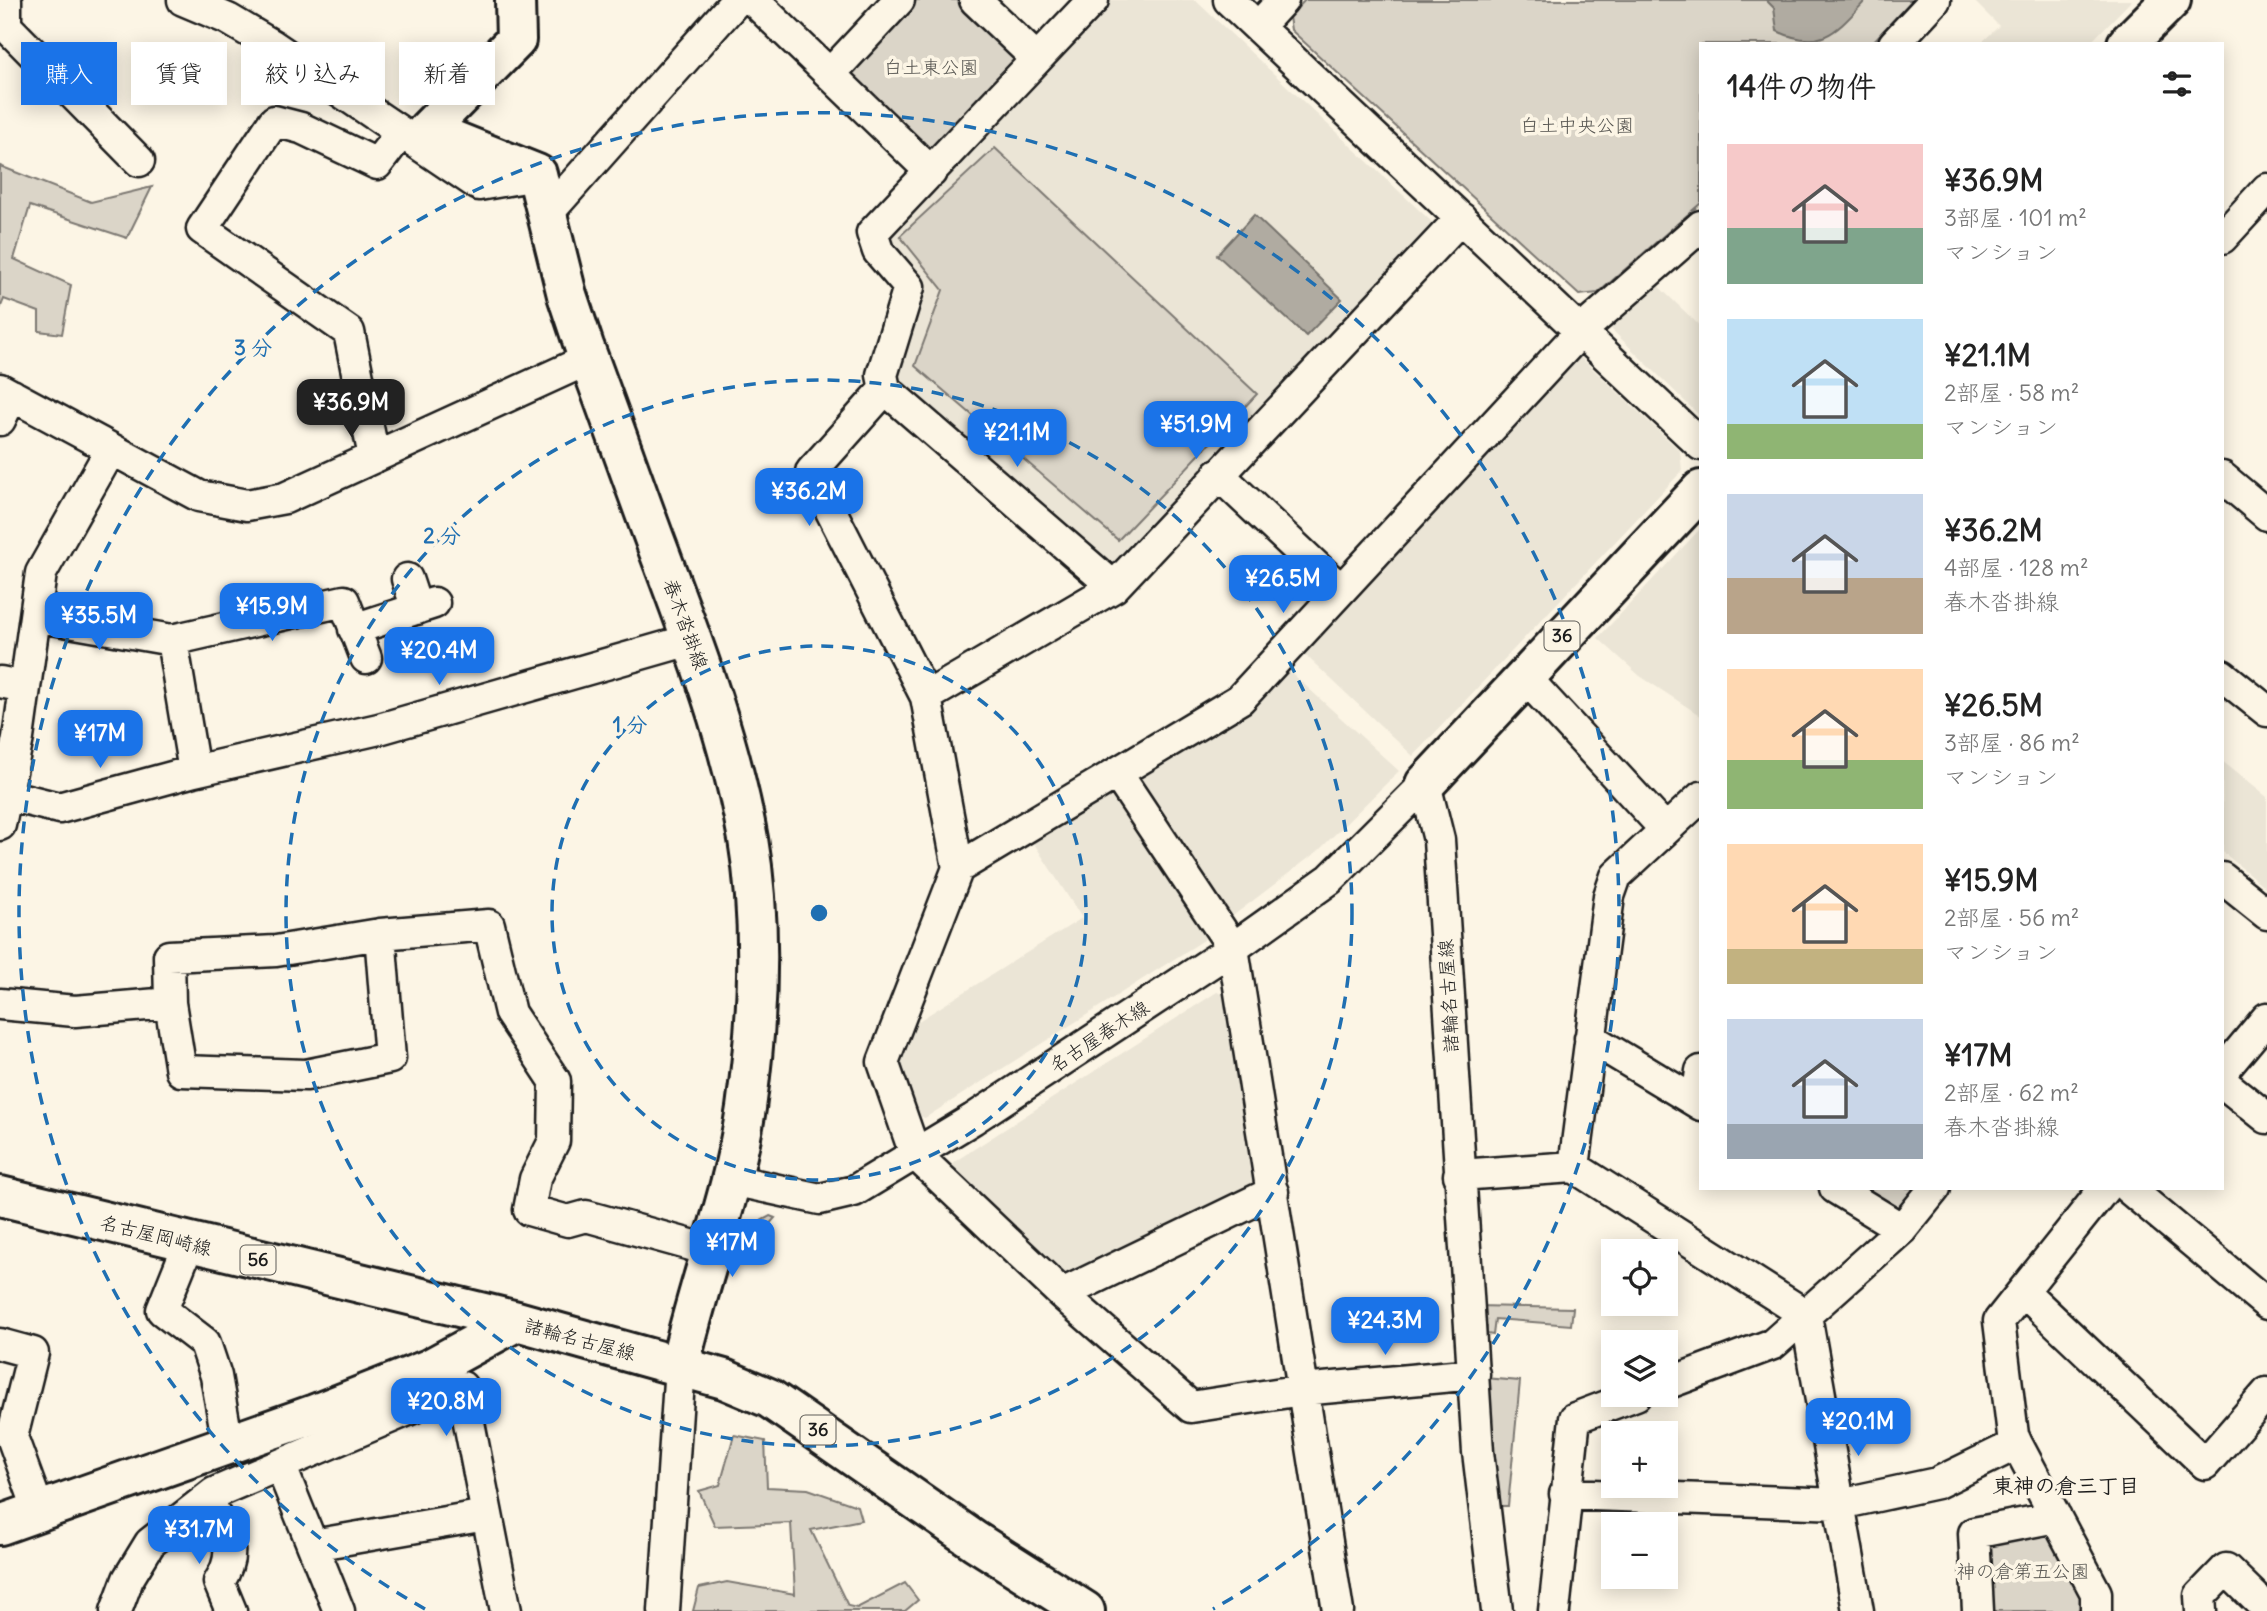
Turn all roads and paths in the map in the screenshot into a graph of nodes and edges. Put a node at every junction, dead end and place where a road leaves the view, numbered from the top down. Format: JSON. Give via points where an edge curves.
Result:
{"nodes":[{"id":1,"x":6,"y":0,"type":"edge"},
{"id":2,"x":183,"y":0,"type":"edge"},
{"id":3,"x":515,"y":0,"type":"edge"},
{"id":4,"x":737,"y":0,"type":"edge"},
{"id":5,"x":753,"y":0,"type":"edge"},
{"id":6,"x":899,"y":0,"type":"edge"},
{"id":7,"x":975,"y":0,"type":"edge"},
{"id":8,"x":1093,"y":0,"type":"edge"},
{"id":9,"x":1229,"y":0,"type":"edge"},
{"id":10,"x":1283,"y":0,"type":"edge"},
{"id":11,"x":1935,"y":0,"type":"edge"},
{"id":12,"x":2171,"y":0,"type":"edge"},
{"id":13,"x":1258,"y":27,"type":"junction"},
{"id":14,"x":1896,"y":42,"type":"edge"},
{"id":15,"x":2129,"y":42,"type":"edge"},
{"id":16,"x":1037,"y":59,"type":"junction"},
{"id":17,"x":831,"y":74,"type":"junction"},
{"id":18,"x":400,"y":134,"type":"junction"},
{"id":19,"x":139,"y":161,"type":"dead end"},
{"id":20,"x":931,"y":172,"type":"junction"},
{"id":21,"x":537,"y":175,"type":"junction"},
{"id":22,"x":2267,"y":189,"type":"edge"},
{"id":23,"x":547,"y":214,"type":"junction"},
{"id":24,"x":1461,"y":218,"type":"junction"},
{"id":25,"x":1699,"y":228,"type":"edge"},
{"id":26,"x":2224,"y":236,"type":"edge"},
{"id":27,"x":1581,"y":331,"type":"junction"},
{"id":28,"x":589,"y":359,"type":"junction"},
{"id":29,"x":885,"y":389,"type":"junction"},
{"id":30,"x":4,"y":401,"type":"edge"},
{"id":31,"x":1699,"y":443,"type":"edge"},
{"id":32,"x":110,"y":450,"type":"junction"},
{"id":33,"x":374,"y":457,"type":"junction"},
{"id":34,"x":1218,"y":474,"type":"junction"},
{"id":35,"x":2224,"y":479,"type":"edge"},
{"id":36,"x":1699,"y":493,"type":"edge"},
{"id":37,"x":2267,"y":515,"type":"edge"},
{"id":38,"x":407,"y":579,"type":"dead end"},
{"id":39,"x":1114,"y":587,"type":"junction"},
{"id":40,"x":1340,"y":589,"type":"junction"},
{"id":41,"x":35,"y":616,"type":"junction"},
{"id":42,"x":354,"y":629,"type":"junction"},
{"id":43,"x":693,"y":639,"type":"junction"},
{"id":44,"x":172,"y":640,"type":"junction"},
{"id":45,"x":366,"y":658,"type":"dead end"},
{"id":46,"x":1524,"y":676,"type":"junction"},
{"id":47,"x":2224,"y":677,"type":"edge"},
{"id":48,"x":12,"y":684,"type":"edge"},
{"id":49,"x":926,"y":697,"type":"junction"},
{"id":50,"x":2267,"y":711,"type":"edge"},
{"id":51,"x":194,"y":771,"type":"junction"},
{"id":52,"x":1118,"y":775,"type":"junction"},
{"id":53,"x":1425,"y":784,"type":"junction"},
{"id":54,"x":7,"y":795,"type":"junction"},
{"id":55,"x":1699,"y":799,"type":"edge"},
{"id":56,"x":0,"y":825,"type":"edge"},
{"id":57,"x":1665,"y":829,"type":"junction"},
{"id":58,"x":958,"y":868,"type":"junction"},
{"id":59,"x":2224,"y":880,"type":"edge"},
{"id":60,"x":2267,"y":914,"type":"edge"},
{"id":61,"x":380,"y":934,"type":"junction"},
{"id":62,"x":1233,"y":948,"type":"junction"},
{"id":63,"x":170,"y":1003,"type":"junction"},
{"id":64,"x":0,"y":1004,"type":"edge"},
{"id":65,"x":2267,"y":1018,"type":"edge"},
{"id":66,"x":1590,"y":1038,"type":"junction"},
{"id":67,"x":2224,"y":1070,"type":"edge"},
{"id":68,"x":2224,"y":1084,"type":"edge"},
{"id":69,"x":1699,"y":1104,"type":"edge"},
{"id":70,"x":2267,"y":1118,"type":"edge"},
{"id":71,"x":915,"y":1154,"type":"junction"},
{"id":72,"x":1574,"y":1167,"type":"junction"},
{"id":73,"x":1459,"y":1175,"type":"junction"},
{"id":74,"x":732,"y":1180,"type":"junction"},
{"id":75,"x":1839,"y":1190,"type":"edge"},
{"id":76,"x":1933,"y":1190,"type":"edge"},
{"id":77,"x":2103,"y":1190,"type":"edge"},
{"id":78,"x":2130,"y":1190,"type":"edge"},
{"id":79,"x":1273,"y":1192,"type":"junction"},
{"id":80,"x":0,"y":1196,"type":"edge"},
{"id":81,"x":1902,"y":1229,"type":"junction"},
{"id":82,"x":189,"y":1243,"type":"junction"},
{"id":83,"x":709,"y":1250,"type":"junction"},
{"id":84,"x":2023,"y":1291,"type":"junction"},
{"id":85,"x":1062,"y":1294,"type":"junction"},
{"id":86,"x":2267,"y":1304,"type":"edge"},
{"id":87,"x":1806,"y":1315,"type":"junction"},
{"id":88,"x":517,"y":1321,"type":"junction"},
{"id":89,"x":0,"y":1345,"type":"edge"},
{"id":90,"x":680,"y":1365,"type":"junction"},
{"id":91,"x":457,"y":1372,"type":"junction"},
{"id":92,"x":1474,"y":1374,"type":"junction"},
{"id":93,"x":1678,"y":1380,"type":"edge"},
{"id":94,"x":1302,"y":1390,"type":"junction"},
{"id":95,"x":1604,"y":1407,"type":"edge"},
{"id":96,"x":2261,"y":1412,"type":"edge"},
{"id":97,"x":229,"y":1444,"type":"junction"},
{"id":98,"x":2017,"y":1444,"type":"junction"},
{"id":99,"x":281,"y":1467,"type":"junction"},
{"id":100,"x":1565,"y":1494,"type":"junction"},
{"id":101,"x":205,"y":1500,"type":"junction"},
{"id":102,"x":1840,"y":1504,"type":"junction"},
{"id":103,"x":39,"y":1511,"type":"junction"},
{"id":104,"x":486,"y":1516,"type":"junction"},
{"id":105,"x":2056,"y":1517,"type":"junction"},
{"id":106,"x":0,"y":1525,"type":"edge"},
{"id":107,"x":313,"y":1545,"type":"junction"},
{"id":108,"x":2267,"y":1609,"type":"edge"},
{"id":109,"x":116,"y":1611,"type":"edge"},
{"id":110,"x":231,"y":1611,"type":"edge"},
{"id":111,"x":339,"y":1611,"type":"edge"},
{"id":112,"x":506,"y":1611,"type":"edge"},
{"id":113,"x":664,"y":1611,"type":"edge"},
{"id":114,"x":1085,"y":1611,"type":"edge"},
{"id":115,"x":1338,"y":1611,"type":"edge"},
{"id":116,"x":1497,"y":1611,"type":"edge"},
{"id":117,"x":1554,"y":1611,"type":"edge"},
{"id":118,"x":1858,"y":1611,"type":"edge"},
{"id":119,"x":1978,"y":1611,"type":"edge"},
{"id":120,"x":2096,"y":1611,"type":"edge"},
{"id":121,"x":2201,"y":1611,"type":"edge"}],
"edges":[{"from":1,"to":19,"type":"street","via":[[6,26]]},
{"from":2,"to":18,"type":"street","via":[[228,19],[272,46]]},
{"from":3,"to":21,"type":"main road","via":[[516,40],[427,130]]},
{"from":4,"to":23,"type":"street"},
{"from":5,"to":17,"type":"street"},
{"from":6,"to":17,"type":"street"},
{"from":7,"to":16,"type":"street"},
{"from":8,"to":16,"type":"street"},
{"from":9,"to":13,"type":"street"},
{"from":10,"to":13,"type":"street"},
{"from":11,"to":14,"type":"street"},
{"from":12,"to":15,"type":"main road"},
{"from":13,"to":24,"type":"street"},
{"from":16,"to":20,"type":"street"},
{"from":17,"to":20,"type":"street"},
{"from":18,"to":21,"type":"street","via":[[479,185]]},
{"from":18,"to":33,"type":"street","via":[[377,164],[301,128],[274,121],[202,229],[349,332]]},
{"from":20,"to":29,"type":"street","via":[[872,233],[878,251],[909,287],[881,375]]},
{"from":21,"to":23,"type":"main road","name":"春木沓掛線"},
{"from":22,"to":26,"type":"street"},
{"from":23,"to":28,"type":"main road","name":"春木沓掛線"},
{"from":24,"to":27,"type":"street"},
{"from":24,"to":34,"type":"street"},
{"from":25,"to":27,"type":"street"},
{"from":27,"to":31,"type":"street"},
{"from":27,"to":40,"type":"street"},
{"from":28,"to":33,"type":"street"},
{"from":28,"to":43,"type":"main road","name":"春木沓掛線"},
{"from":29,"to":39,"type":"street"},
{"from":29,"to":49,"type":"street","via":[[811,472]]},
{"from":30,"to":32,"type":"street"},
{"from":32,"to":33,"type":"street","via":[[199,496],[247,505],[285,498]]},
{"from":32,"to":41,"type":"street","via":[[41,573]]},
{"from":34,"to":39,"type":"street"},
{"from":34,"to":40,"type":"street"},
{"from":35,"to":37,"type":"street"},
{"from":36,"to":46,"type":"main road","number":"36"},
{"from":38,"to":42,"type":"street","via":[[425,606]]},
{"from":39,"to":49,"type":"street"},
{"from":40,"to":52,"type":"street","via":[[1240,699]]},
{"from":41,"to":44,"type":"street"},
{"from":41,"to":48,"type":"street"},
{"from":42,"to":44,"type":"street","via":[[344,601]]},
{"from":42,"to":45,"type":"street"},
{"from":43,"to":51,"type":"street","via":[[379,729]]},
{"from":43,"to":74,"type":"main road","name":"春木沓掛線","via":[[739,795],[749,842],[756,921],[751,1063]]},
{"from":44,"to":51,"type":"street"},
{"from":46,"to":53,"type":"main road","number":"36"},
{"from":46,"to":57,"type":"street"},
{"from":47,"to":50,"type":"street"},
{"from":48,"to":54,"type":"street"},
{"from":49,"to":58,"type":"street"},
{"from":51,"to":54,"type":"street","via":[[59,808]]},
{"from":52,"to":58,"type":"street"},
{"from":52,"to":62,"type":"street"},
{"from":53,"to":62,"type":"street","name":"名古屋春木線","via":[[1330,879]]},
{"from":53,"to":73,"type":"street","name":"諸輪名古屋線","via":[[1439,840]]},
{"from":54,"to":56,"type":"street"},
{"from":55,"to":57,"type":"street"},
{"from":57,"to":66,"type":"street","via":[[1616,876],[1609,896]]},
{"from":58,"to":71,"type":"street","via":[[883,1062]]},
{"from":59,"to":60,"type":"street"},
{"from":61,"to":63,"type":"street","via":[[276,951],[169,956]]},
{"from":61,"to":63,"type":"street","via":[[390,1058],[306,1075],[181,1071]]},
{"from":61,"to":83,"type":"street","via":[[489,925],[510,1013],[555,1081],[554,1141],[535,1179],[529,1210],[568,1221],[586,1216]]},
{"from":62,"to":71,"type":"street","name":"名古屋春木線"},
{"from":62,"to":79,"type":"street"},
{"from":63,"to":64,"type":"street","via":[[75,1011]]},
{"from":65,"to":67,"type":"street"},
{"from":66,"to":69,"type":"street"},
{"from":66,"to":72,"type":"street"},
{"from":68,"to":70,"type":"street"},
{"from":71,"to":74,"type":"street","name":"名古屋春木線","via":[[854,1191],[820,1199]]},
{"from":71,"to":85,"type":"street"},
{"from":72,"to":73,"type":"street"},
{"from":72,"to":87,"type":"street"},
{"from":73,"to":92,"type":"street","name":"諸輪名古屋線"},
{"from":74,"to":83,"type":"main road","name":"春木沓掛線"},
{"from":75,"to":81,"type":"street"},
{"from":76,"to":81,"type":"street"},
{"from":77,"to":84,"type":"street"},
{"from":78,"to":86,"type":"street"},
{"from":79,"to":85,"type":"street"},
{"from":79,"to":94,"type":"street"},
{"from":80,"to":82,"type":"main road","name":"名古屋岡崎線","number":"56"},
{"from":81,"to":87,"type":"street"},
{"from":82,"to":88,"type":"main road","name":"名古屋岡崎線","number":"56"},
{"from":82,"to":97,"type":"street","via":[[162,1310],[205,1343]]},
{"from":83,"to":90,"type":"main road","name":"春木沓掛線"},
{"from":84,"to":96,"type":"street","via":[[2205,1464]]},
{"from":84,"to":98,"type":"street","via":[[1999,1321],[2012,1435]]},
{"from":85,"to":94,"type":"street","via":[[1191,1407]]},
{"from":87,"to":93,"type":"street","via":[[1773,1344]]},
{"from":87,"to":102,"type":"street"},
{"from":88,"to":90,"type":"main road","name":"諸輪名古屋線","number":"36"},
{"from":88,"to":91,"type":"main road","name":"諸輪名古屋線"},
{"from":89,"to":103,"type":"street","via":[[33,1353],[12,1437]]},
{"from":90,"to":113,"type":"street"},
{"from":90,"to":114,"type":"main road","name":"諸輪名古屋線","number":"36","via":[[769,1398]]},
{"from":91,"to":97,"type":"main road","name":"諸輪名古屋線"},
{"from":91,"to":99,"type":"street"},
{"from":91,"to":104,"type":"street"},
{"from":92,"to":94,"type":"street"},
{"from":92,"to":116,"type":"street","name":"諸輪名古屋線"},
{"from":94,"to":115,"type":"street"},
{"from":95,"to":100,"type":"street","via":[[1575,1418]]},
{"from":97,"to":103,"type":"main road","name":"諸輪名古屋線"},
{"from":98,"to":102,"type":"street","via":[[1937,1483]]},
{"from":98,"to":105,"type":"street"},
{"from":99,"to":101,"type":"street"},
{"from":99,"to":107,"type":"street"},
{"from":100,"to":102,"type":"street"},
{"from":100,"to":117,"type":"street"},
{"from":101,"to":109,"type":"street","via":[[150,1543],[128,1579]]},
{"from":101,"to":110,"type":"street","via":[[228,1535],[230,1565],[219,1582]]},
{"from":102,"to":118,"type":"street"},
{"from":103,"to":106,"type":"main road","name":"諸輪名古屋線"},
{"from":104,"to":107,"type":"street"},
{"from":104,"to":112,"type":"street"},
{"from":105,"to":119,"type":"street","via":[[1973,1533]]},
{"from":105,"to":120,"type":"street","via":[[2096,1593]]},
{"from":107,"to":111,"type":"street"},
{"from":108,"to":121,"type":"street","via":[[2226,1569],[2200,1596]]}]}
